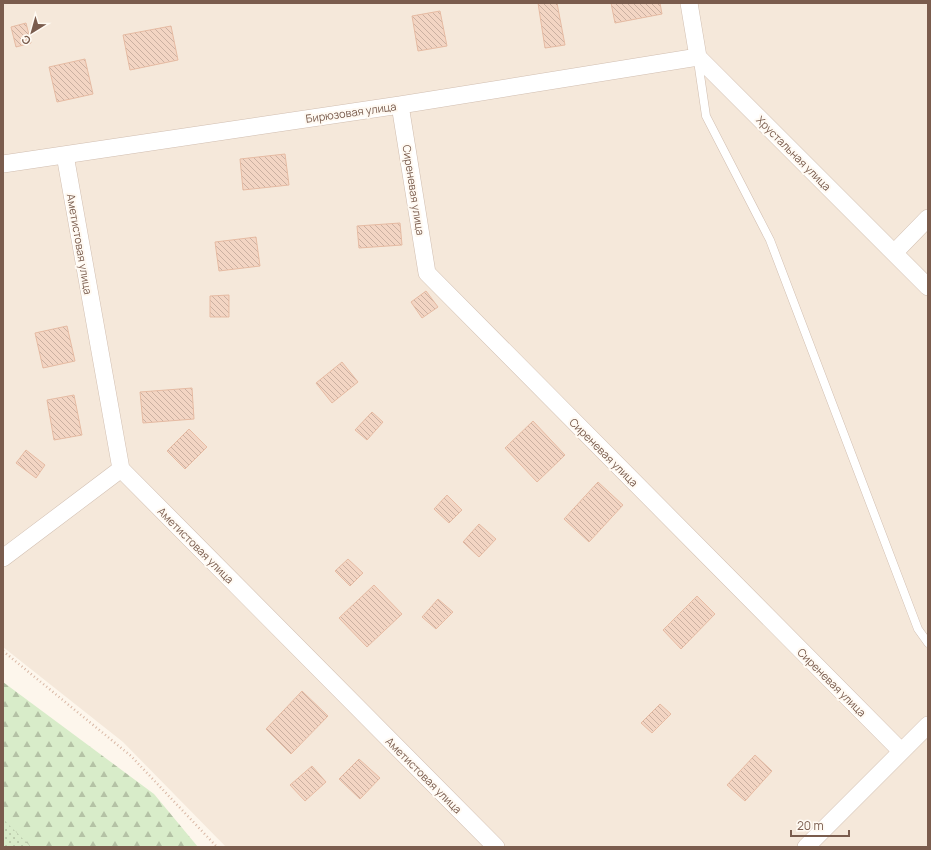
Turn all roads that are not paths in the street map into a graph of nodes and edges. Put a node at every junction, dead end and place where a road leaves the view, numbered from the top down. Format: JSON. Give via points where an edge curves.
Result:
{"nodes":[{"id":1,"x":689,"y":3,"type":"edge"},
{"id":2,"x":698,"y":57,"type":"junction"},
{"id":3,"x":400,"y":105,"type":"junction"},
{"id":4,"x":65,"y":155,"type":"junction"},
{"id":5,"x":3,"y":164,"type":"edge"},
{"id":6,"x":928,"y":218,"type":"edge"},
{"id":7,"x":894,"y":253,"type":"junction"},
{"id":8,"x":928,"y":287,"type":"edge"},
{"id":9,"x":121,"y":469,"type":"junction"},
{"id":10,"x":3,"y":558,"type":"edge"},
{"id":11,"x":928,"y":643,"type":"edge"},
{"id":12,"x":928,"y":725,"type":"edge"},
{"id":13,"x":902,"y":751,"type":"junction"},
{"id":14,"x":496,"y":847,"type":"edge"},
{"id":15,"x":806,"y":847,"type":"edge"}],
"edges":[{"from":1,"to":2,"type":"street"},
{"from":2,"to":3,"type":"street","name":"Бирюзовая улица"},
{"from":2,"to":7,"type":"street","name":"Хрустальная улица"},
{"from":2,"to":11,"type":"lane","via":[[706,116],[770,240],[918,629]]},
{"from":3,"to":4,"type":"street","name":"Бирюзовая улица"},
{"from":3,"to":13,"type":"street","name":"Сиреневая улица","via":[[427,273]]},
{"from":4,"to":5,"type":"street","name":"Бирюзовая улица"},
{"from":4,"to":9,"type":"street","name":"Аметистовая улица"},
{"from":6,"to":7,"type":"street"},
{"from":7,"to":8,"type":"street","name":"Хрустальная улица"},
{"from":9,"to":10,"type":"street"},
{"from":9,"to":14,"type":"street","name":"Аметистовая улица"},
{"from":12,"to":13,"type":"street"},
{"from":13,"to":15,"type":"street"}]}
